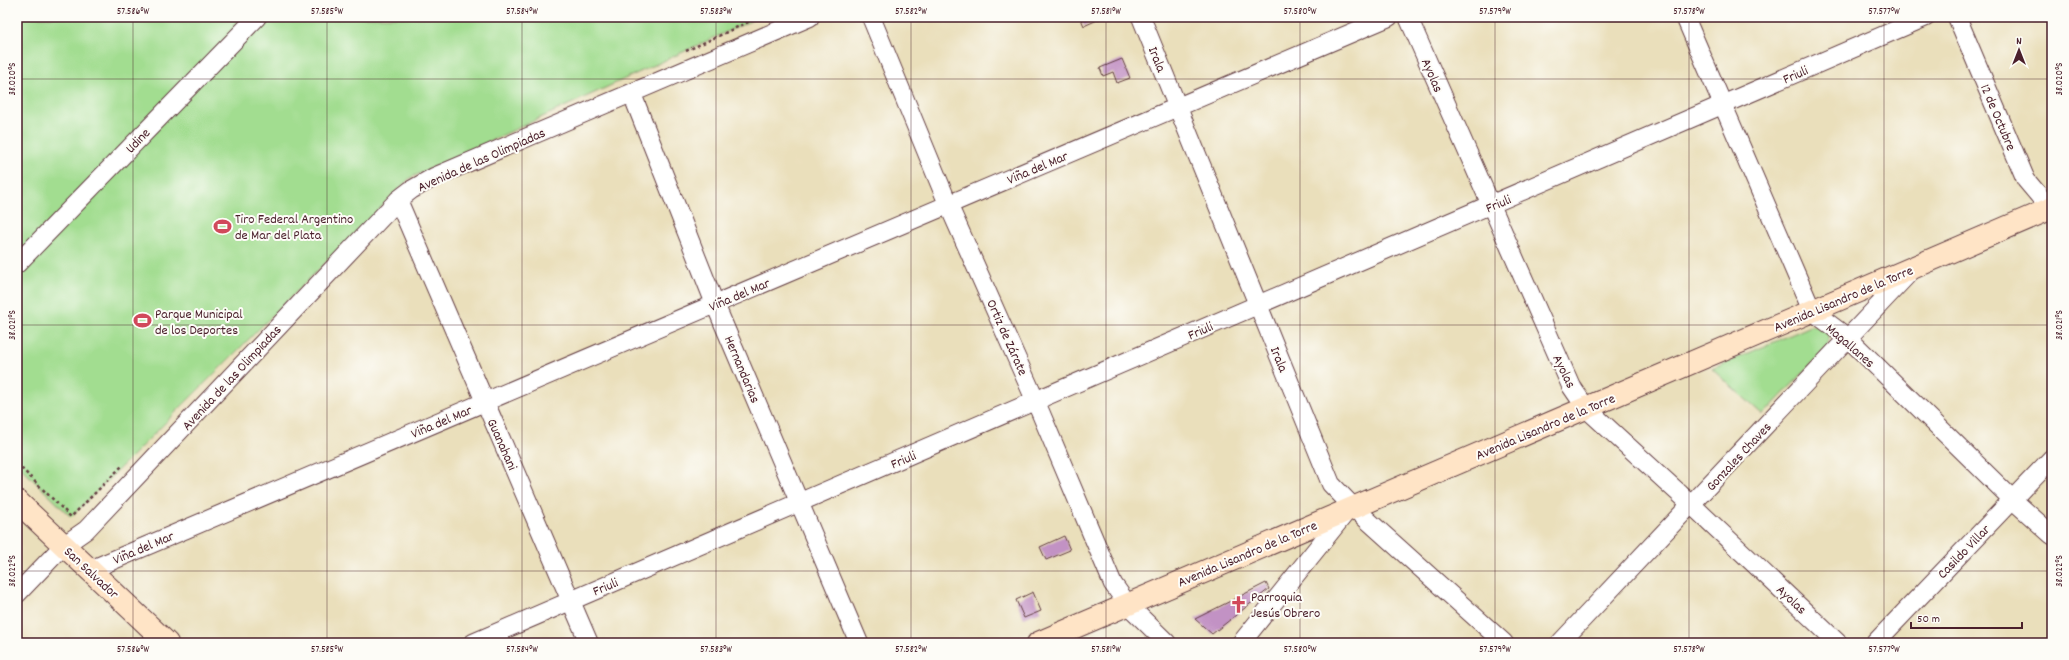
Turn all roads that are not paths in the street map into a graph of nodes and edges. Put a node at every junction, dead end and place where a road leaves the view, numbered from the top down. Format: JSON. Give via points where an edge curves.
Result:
{"nodes":[{"id":1,"x":257,"y":17,"type":"edge"},
{"id":2,"x":810,"y":17,"type":"edge"},
{"id":3,"x":871,"y":17,"type":"edge"},
{"id":4,"x":1141,"y":17,"type":"edge"},
{"id":5,"x":1389,"y":17,"type":"edge"},
{"id":6,"x":1408,"y":17,"type":"edge"},
{"id":7,"x":1685,"y":17,"type":"edge"},
{"id":8,"x":1926,"y":17,"type":"edge"},
{"id":9,"x":1956,"y":17,"type":"edge"},
{"id":10,"x":632,"y":94,"type":"junction"},
{"id":11,"x":1723,"y":106,"type":"junction"},
{"id":12,"x":1178,"y":107,"type":"junction"},
{"id":13,"x":398,"y":200,"type":"junction"},
{"id":14,"x":948,"y":204,"type":"junction"},
{"id":15,"x":1490,"y":206,"type":"junction"},
{"id":16,"x":2051,"y":209,"type":"edge"},
{"id":17,"x":17,"y":264,"type":"edge"},
{"id":18,"x":1914,"y":267,"type":"junction"},
{"id":19,"x":715,"y":304,"type":"junction"},
{"id":20,"x":1258,"y":305,"type":"junction"},
{"id":21,"x":1812,"y":311,"type":"junction"},
{"id":22,"x":1848,"y":338,"type":"junction"},
{"id":23,"x":484,"y":402,"type":"junction"},
{"id":24,"x":1036,"y":402,"type":"junction"},
{"id":25,"x":1586,"y":408,"type":"junction"},
{"id":26,"x":2052,"y":458,"type":"edge"},
{"id":27,"x":2013,"y":500,"type":"junction"},
{"id":28,"x":17,"y":502,"type":"edge"},
{"id":29,"x":801,"y":504,"type":"junction"},
{"id":30,"x":1692,"y":505,"type":"junction"},
{"id":31,"x":1350,"y":509,"type":"junction"},
{"id":32,"x":2052,"y":535,"type":"edge"},
{"id":33,"x":63,"y":546,"type":"junction"},
{"id":34,"x":90,"y":570,"type":"junction"},
{"id":35,"x":17,"y":594,"type":"edge"},
{"id":36,"x":571,"y":600,"type":"junction"},
{"id":37,"x":1128,"y":605,"type":"junction"},
{"id":38,"x":167,"y":643,"type":"edge"},
{"id":39,"x":473,"y":643,"type":"edge"},
{"id":40,"x":589,"y":643,"type":"edge"},
{"id":41,"x":859,"y":643,"type":"edge"},
{"id":42,"x":1038,"y":643,"type":"edge"},
{"id":43,"x":1167,"y":643,"type":"edge"},
{"id":44,"x":1241,"y":643,"type":"edge"},
{"id":45,"x":1504,"y":643,"type":"edge"},
{"id":46,"x":1560,"y":643,"type":"edge"},
{"id":47,"x":1838,"y":643,"type":"edge"},
{"id":48,"x":1875,"y":643,"type":"edge"}],
"edges":[{"from":1,"to":17,"type":"street","name":"Udine"},
{"from":2,"to":10,"type":"street","name":"Avenida de las Olimpiadas"},
{"from":3,"to":14,"type":"street","name":"Ortiz de Zárate"},
{"from":4,"to":12,"type":"street","name":"Irala"},
{"from":5,"to":12,"type":"street","name":"Viña del Mar"},
{"from":6,"to":15,"type":"street","name":"Ayolas"},
{"from":7,"to":11,"type":"street","name":"Magallanes"},
{"from":8,"to":11,"type":"street","name":"Friuli"},
{"from":9,"to":16,"type":"street","name":"12 de Octubre","via":[[2026,180]]},
{"from":10,"to":13,"type":"street","name":"Avenida de las Olimpiadas","via":[[434,177]]},
{"from":10,"to":19,"type":"street","name":"Hernandarias"},
{"from":11,"to":15,"type":"street","name":"Friuli"},
{"from":11,"to":21,"type":"street","name":"Magallanes"},
{"from":12,"to":14,"type":"street","name":"Viña del Mar"},
{"from":12,"to":20,"type":"street","name":"Irala"},
{"from":13,"to":23,"type":"street","name":"Guanahani"},
{"from":13,"to":33,"type":"street","name":"Avenida de las Olimpiadas","via":[[86,530]]},
{"from":14,"to":19,"type":"street","name":"Viña del Mar"},
{"from":14,"to":24,"type":"street","name":"Ortiz de Zárate"},
{"from":15,"to":20,"type":"street","name":"Friuli"},
{"from":15,"to":25,"type":"street","name":"Ayolas","via":[[1571,386]]},
{"from":16,"to":18,"type":"street","name":"Avenida Lisandro de la Torre"},
{"from":18,"to":21,"type":"street","name":"Avenida Lisandro de la Torre"},
{"from":18,"to":22,"type":"street","name":"Gonzales Chaves"},
{"from":19,"to":23,"type":"street","name":"Viña del Mar"},
{"from":19,"to":29,"type":"street","name":"Hernandarias"},
{"from":20,"to":24,"type":"street","name":"Friuli"},
{"from":20,"to":31,"type":"street","name":"Irala","via":[[1331,484]]},
{"from":21,"to":22,"type":"street","name":"Magallanes"},
{"from":21,"to":25,"type":"street","name":"Avenida Lisandro de la Torre"},
{"from":22,"to":27,"type":"street","name":"Magallanes"},
{"from":22,"to":30,"type":"street","name":"Gonzales Chaves"},
{"from":23,"to":34,"type":"street","name":"Viña del Mar"},
{"from":23,"to":36,"type":"street","name":"Guanahani"},
{"from":24,"to":29,"type":"street","name":"Friuli"},
{"from":24,"to":37,"type":"street","name":"Ortiz de Zárate","via":[[1113,584]]},
{"from":25,"to":30,"type":"street","name":"Ayolas"},
{"from":25,"to":31,"type":"street","name":"Avenida Lisandro de la Torre"},
{"from":26,"to":27,"type":"street","name":"Casildo Villar"},
{"from":27,"to":32,"type":"street","name":"Magallanes"},
{"from":27,"to":48,"type":"street","name":"Casildo Villar"},
{"from":28,"to":33,"type":"street","name":"San Salvador"},
{"from":29,"to":36,"type":"street","name":"Friuli"},
{"from":29,"to":41,"type":"street","name":"Hernandarias"},
{"from":30,"to":46,"type":"street","name":"Gonzales Chaves"},
{"from":30,"to":47,"type":"street","name":"Ayolas"},
{"from":31,"to":37,"type":"street","name":"Avenida Lisandro de la Torre"},
{"from":31,"to":44,"type":"street"},
{"from":31,"to":45,"type":"street","name":"Irala"},
{"from":33,"to":34,"type":"street","name":"San Salvador"},
{"from":33,"to":35,"type":"street","name":"Avenida de las Olimpiadas"},
{"from":34,"to":38,"type":"street","name":"San Salvador"},
{"from":36,"to":39,"type":"street","name":"Friuli"},
{"from":36,"to":40,"type":"street","name":"Guanahani"},
{"from":37,"to":42,"type":"street","name":"Avenida Lisandro de la Torre"},
{"from":37,"to":43,"type":"street","name":"Ortiz de Zárate"}]}
